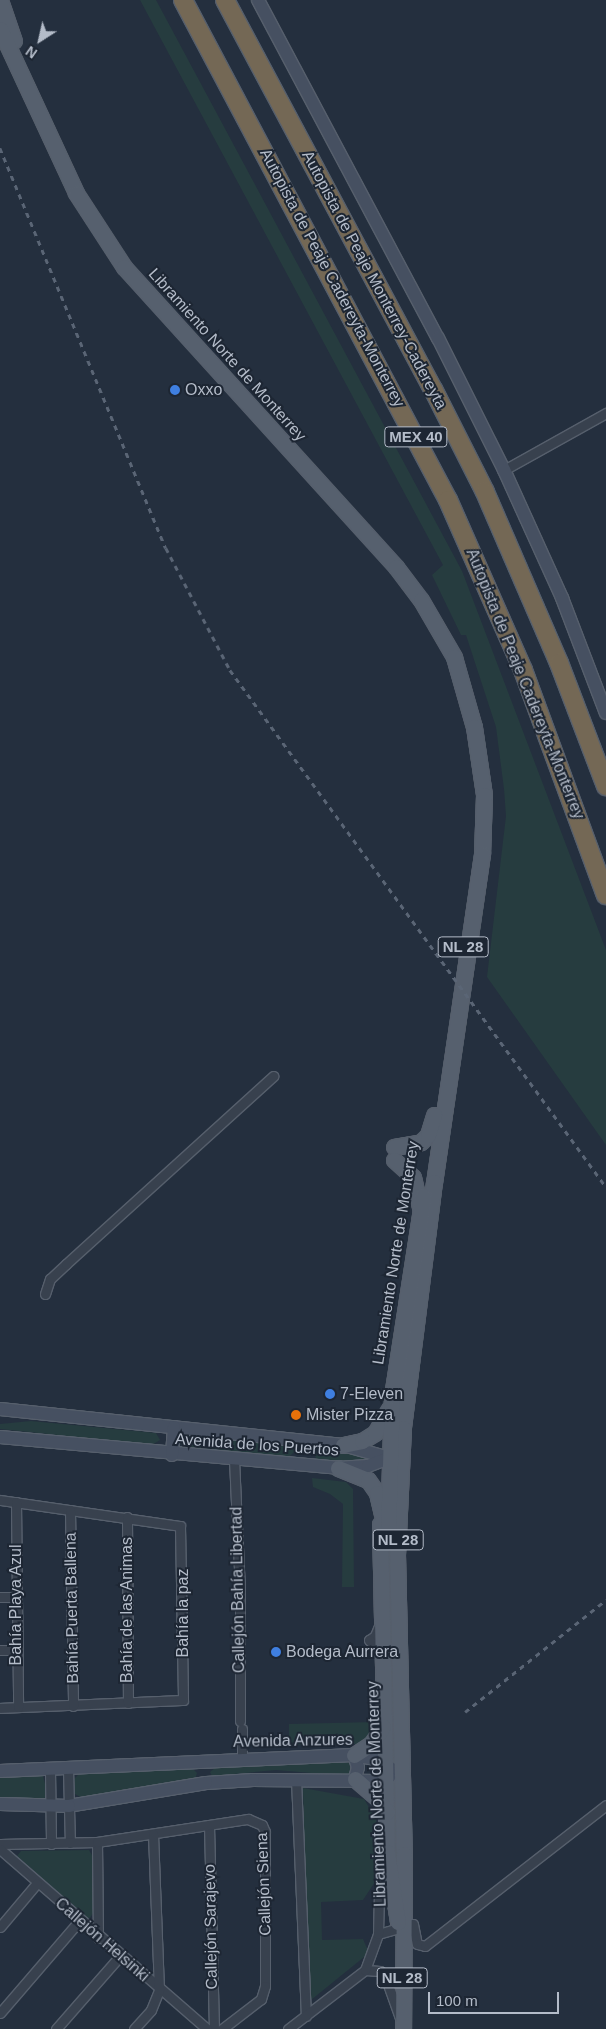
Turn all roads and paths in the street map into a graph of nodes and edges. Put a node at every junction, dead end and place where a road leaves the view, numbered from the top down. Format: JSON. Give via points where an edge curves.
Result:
{"nodes":[{"id":1,"x":0,"y":0,"type":"edge"},
{"id":2,"x":184,"y":0,"type":"edge"},
{"id":3,"x":225,"y":0,"type":"edge"},
{"id":4,"x":258,"y":0,"type":"edge"},
{"id":5,"x":0,"y":29,"type":"edge"},
{"id":6,"x":15,"y":60,"type":"junction"},
{"id":7,"x":606,"y":413,"type":"edge"},
{"id":8,"x":504,"y":470,"type":"junction"},
{"id":9,"x":448,"y":649,"type":"junction"},
{"id":10,"x":606,"y":713,"type":"edge"},
{"id":11,"x":606,"y":786,"type":"edge"},
{"id":12,"x":606,"y":894,"type":"edge"},
{"id":13,"x":273,"y":1076,"type":"dead end"},
{"id":14,"x":434,"y":1115,"type":"junction"},
{"id":15,"x":420,"y":1209,"type":"junction"},
{"id":16,"x":45,"y":1294,"type":"dead end"},
{"id":17,"x":413,"y":1351,"type":"junction"},
{"id":18,"x":392,"y":1396,"type":"junction"},
{"id":19,"x":0,"y":1409,"type":"edge"},
{"id":20,"x":174,"y":1427,"type":"junction"},
{"id":21,"x":0,"y":1437,"type":"edge"},
{"id":22,"x":343,"y":1445,"type":"junction"},
{"id":23,"x":172,"y":1455,"type":"junction"},
{"id":24,"x":389,"y":1458,"type":"junction"},
{"id":25,"x":234,"y":1459,"type":"junction"},
{"id":26,"x":338,"y":1468,"type":"junction"},
{"id":27,"x":379,"y":1498,"type":"junction"},
{"id":28,"x":0,"y":1500,"type":"edge"},
{"id":29,"x":16,"y":1502,"type":"junction"},
{"id":30,"x":70,"y":1510,"type":"junction"},
{"id":31,"x":127,"y":1517,"type":"junction"},
{"id":32,"x":391,"y":1557,"type":"junction"},
{"id":33,"x":0,"y":1597,"type":"edge"},
{"id":34,"x":15,"y":1597,"type":"junction"},
{"id":35,"x":380,"y":1598,"type":"junction"},
{"id":36,"x":0,"y":1650,"type":"edge"},
{"id":37,"x":16,"y":1650,"type":"junction"},
{"id":38,"x":399,"y":1690,"type":"junction"},
{"id":39,"x":128,"y":1703,"type":"junction"},
{"id":40,"x":73,"y":1706,"type":"junction"},
{"id":41,"x":18,"y":1707,"type":"junction"},
{"id":42,"x":0,"y":1708,"type":"edge"},
{"id":43,"x":383,"y":1727,"type":"junction"},
{"id":44,"x":354,"y":1755,"type":"junction"},
{"id":45,"x":242,"y":1758,"type":"junction"},
{"id":46,"x":204,"y":1760,"type":"junction"},
{"id":47,"x":68,"y":1769,"type":"junction"},
{"id":48,"x":50,"y":1770,"type":"junction"},
{"id":49,"x":0,"y":1771,"type":"edge"},
{"id":50,"x":388,"y":1771,"type":"junction"},
{"id":51,"x":296,"y":1779,"type":"junction"},
{"id":52,"x":355,"y":1780,"type":"junction"},
{"id":53,"x":206,"y":1783,"type":"junction"},
{"id":54,"x":0,"y":1804,"type":"edge"},
{"id":55,"x":606,"y":1805,"type":"edge"},
{"id":56,"x":50,"y":1806,"type":"junction"},
{"id":57,"x":69,"y":1806,"type":"junction"},
{"id":58,"x":388,"y":1813,"type":"junction"},
{"id":59,"x":209,"y":1825,"type":"junction"},
{"id":60,"x":153,"y":1834,"type":"junction"},
{"id":61,"x":97,"y":1842,"type":"junction"},
{"id":62,"x":0,"y":1844,"type":"edge"},
{"id":63,"x":51,"y":1844,"type":"junction"},
{"id":64,"x":70,"y":1844,"type":"junction"},
{"id":65,"x":0,"y":1849,"type":"edge"},
{"id":66,"x":404,"y":1854,"type":"junction"},
{"id":67,"x":390,"y":1875,"type":"junction"},
{"id":68,"x":38,"y":1883,"type":"junction"},
{"id":69,"x":79,"y":1921,"type":"junction"},
{"id":70,"x":400,"y":1924,"type":"junction"},
{"id":71,"x":0,"y":1927,"type":"edge"},
{"id":72,"x":378,"y":1934,"type":"junction"},
{"id":73,"x":98,"y":1938,"type":"junction"},
{"id":74,"x":120,"y":1956,"type":"junction"},
{"id":75,"x":365,"y":1970,"type":"junction"},
{"id":76,"x":159,"y":1990,"type":"junction"},
{"id":77,"x":0,"y":2013,"type":"edge"},
{"id":78,"x":306,"y":2016,"type":"junction"},
{"id":79,"x":403,"y":2026,"type":"edge"},
{"id":80,"x":56,"y":2029,"type":"edge"},
{"id":81,"x":134,"y":2029,"type":"edge"},
{"id":82,"x":207,"y":2029,"type":"edge"},
{"id":83,"x":214,"y":2029,"type":"edge"},
{"id":84,"x":222,"y":2029,"type":"edge"},
{"id":85,"x":288,"y":2029,"type":"edge"}],
"edges":[{"from":1,"to":6,"type":"main road","name":"Libramiento Norte de Monterrey","number":"NL 28","via":[[12,34]]},
{"from":2,"to":12,"type":"highway","name":"Autopista de Peaje Cadereyta-Monterrey","number":"MEX 40","via":[[448,500],[520,662]]},
{"from":3,"to":11,"type":"highway","name":"Autopista de Peaje Monterrey-Cadereyta","number":"MEX 40","via":[[481,484],[530,592]]},
{"from":4,"to":8,"type":"street","via":[[438,338]]},
{"from":5,"to":6,"type":"main road","name":"Libramiento Norte de Monterrey","number":"NL 28"},
{"from":6,"to":9,"type":"main road","name":"Libramiento Norte de Monterrey","number":"NL 28","via":[[76,193],[124,267],[370,536],[421,600]]},
{"from":7,"to":8,"type":"street"},
{"from":8,"to":10,"type":"street","via":[[562,598]]},
{"from":9,"to":14,"type":"main road","name":"Libramiento Norte de Monterrey","number":"NL 28","via":[[474,750],[478,837]]},
{"from":9,"to":17,"type":"main road","name":"Libramiento Norte de Monterrey","number":"NL 28","via":[[467,697],[477,742],[484,795],[484,832]]},
{"from":13,"to":16,"type":"street","via":[[66,1264],[50,1280]]},
{"from":14,"to":15,"type":"main road","name":"Libramiento Norte de Monterrey","number":"NL 28"},
{"from":14,"to":15,"type":"main road","via":[[428,1136],[394,1153],[413,1177]]},
{"from":15,"to":18,"type":"main road","name":"Libramiento Norte de Monterrey","number":"NL 28"},
{"from":17,"to":24,"type":"main road","via":[[404,1376],[395,1442]]},
{"from":17,"to":32,"type":"main road","name":"Libramiento Norte de Monterrey","number":"NL 28","via":[[404,1411]]},
{"from":18,"to":22,"type":"main road","via":[[386,1415],[374,1433],[362,1441]]},
{"from":18,"to":24,"type":"main road","name":"Libramiento Norte de Monterrey","number":"NL 28"},
{"from":19,"to":20,"type":"street","name":"Avenida de los Puertos"},
{"from":20,"to":22,"type":"street","name":"Avenida de los Puertos"},
{"from":20,"to":23,"type":"street"},
{"from":21,"to":23,"type":"street","name":"Avenida de los Puertos"},
{"from":22,"to":24,"type":"street","name":"Avenida de los Puertos"},
{"from":23,"to":25,"type":"street","name":"Avenida de los Puertos"},
{"from":24,"to":26,"type":"street","name":"Avenida de los Puertos","via":[[368,1466]]},
{"from":24,"to":32,"type":"main road","via":[[394,1469]]},
{"from":25,"to":26,"type":"street","name":"Avenida de los Puertos"},
{"from":25,"to":45,"type":"street","name":"Callejón Bahía Libertad"},
{"from":26,"to":27,"type":"main road","via":[[368,1480]]},
{"from":27,"to":32,"type":"main road"},
{"from":27,"to":35,"type":"main road"},
{"from":28,"to":29,"type":"street","name":"Bahía la paz"},
{"from":29,"to":30,"type":"street","name":"Bahía la paz"},
{"from":29,"to":34,"type":"street","name":"Bahía Playa Azul"},
{"from":30,"to":31,"type":"street","name":"Bahía la paz"},
{"from":30,"to":40,"type":"street","name":"Bahía Puerta Ballena"},
{"from":31,"to":39,"type":"street","name":"Bahía de las Animas"},
{"from":31,"to":39,"type":"street","name":"Bahía la paz","via":[[176,1524],[180,1526],[183,1538],[183,1700]]},
{"from":32,"to":35,"type":"main road"},
{"from":32,"to":38,"type":"main road","name":"Libramiento Norte de Monterrey","number":"NL 28"},
{"from":32,"to":50,"type":"main road","name":"Libramiento Norte de Monterrey","number":"NL 28"},
{"from":33,"to":34,"type":"street"},
{"from":34,"to":37,"type":"street","name":"Bahía Playa Azul"},
{"from":35,"to":43,"type":"main road"},
{"from":36,"to":37,"type":"street"},
{"from":37,"to":41,"type":"street","name":"Bahía Playa Azul"},
{"from":38,"to":50,"type":"main road","via":[[397,1754]]},
{"from":38,"to":66,"type":"main road","name":"Libramiento Norte de Monterrey","number":"NL 28"},
{"from":39,"to":40,"type":"street","name":"Bahía la paz"},
{"from":40,"to":41,"type":"street","name":"Bahía la paz"},
{"from":41,"to":42,"type":"street","name":"Bahía la paz"},
{"from":43,"to":44,"type":"main road","via":[[371,1744]]},
{"from":43,"to":50,"type":"main road"},
{"from":44,"to":45,"type":"street","name":"Avenida Anzures"},
{"from":44,"to":50,"type":"street","name":"Avenida Anzures"},
{"from":44,"to":52,"type":"street","via":[[358,1767]]},
{"from":45,"to":46,"type":"street","name":"Avenida Anzures"},
{"from":46,"to":47,"type":"street","name":"Avenida Anzures"},
{"from":46,"to":53,"type":"street"},
{"from":47,"to":48,"type":"street","name":"Avenida Anzures"},
{"from":47,"to":57,"type":"street"},
{"from":48,"to":49,"type":"street","name":"Avenida Anzures"},
{"from":48,"to":56,"type":"street"},
{"from":50,"to":52,"type":"street"},
{"from":50,"to":58,"type":"main road"},
{"from":50,"to":66,"type":"main road","via":[[397,1774],[400,1845]]},
{"from":50,"to":70,"type":"main road","name":"Libramiento Norte de Monterrey","number":"NL 28"},
{"from":51,"to":52,"type":"street"},
{"from":51,"to":53,"type":"street"},
{"from":51,"to":78,"type":"street"},
{"from":52,"to":58,"type":"main road","via":[[378,1799]]},
{"from":53,"to":57,"type":"street"},
{"from":54,"to":56,"type":"street"},
{"from":55,"to":70,"type":"street","via":[[425,1946],[417,1944],[413,1924]]},
{"from":56,"to":57,"type":"street"},
{"from":56,"to":63,"type":"street"},
{"from":57,"to":64,"type":"street"},
{"from":58,"to":67,"type":"main road"},
{"from":59,"to":60,"type":"street","name":"Callejón Siena"},
{"from":59,"to":83,"type":"street","name":"Callejón Sarajevo"},
{"from":59,"to":84,"type":"street","name":"Callejón Siena","via":[[256,1820],[265,1832],[264,1994],[256,2004]]},
{"from":60,"to":61,"type":"street","name":"Callejón Siena"},
{"from":60,"to":76,"type":"street"},
{"from":61,"to":64,"type":"street","name":"Callejón Siena"},
{"from":61,"to":73,"type":"street"},
{"from":62,"to":63,"type":"street","name":"Callejón Siena"},
{"from":63,"to":64,"type":"street","name":"Callejón Siena"},
{"from":65,"to":68,"type":"street","name":"Callejón Helsinki"},
{"from":66,"to":70,"type":"main road","name":"Libramiento Norte de Monterrey","number":"NL 28"},
{"from":67,"to":70,"type":"main road"},
{"from":67,"to":72,"type":"street","via":[[379,1892]]},
{"from":68,"to":69,"type":"street","name":"Callejón Helsinki"},
{"from":68,"to":71,"type":"street"},
{"from":69,"to":73,"type":"street","name":"Callejón Helsinki"},
{"from":69,"to":77,"type":"street"},
{"from":70,"to":72,"type":"street"},
{"from":70,"to":79,"type":"main road","name":"Libramiento Norte de Monterrey","number":"NL 28"},
{"from":72,"to":75,"type":"street"},
{"from":73,"to":74,"type":"street","name":"Callejón Helsinki"},
{"from":74,"to":76,"type":"street","name":"Callejón Helsinki"},
{"from":74,"to":80,"type":"street"},
{"from":75,"to":78,"type":"street"},
{"from":75,"to":79,"type":"street","via":[[380,1971],[384,1976]]},
{"from":76,"to":81,"type":"street","via":[[151,2010]]},
{"from":76,"to":82,"type":"street","name":"Callejón Helsinki"},
{"from":78,"to":85,"type":"street"}]}
